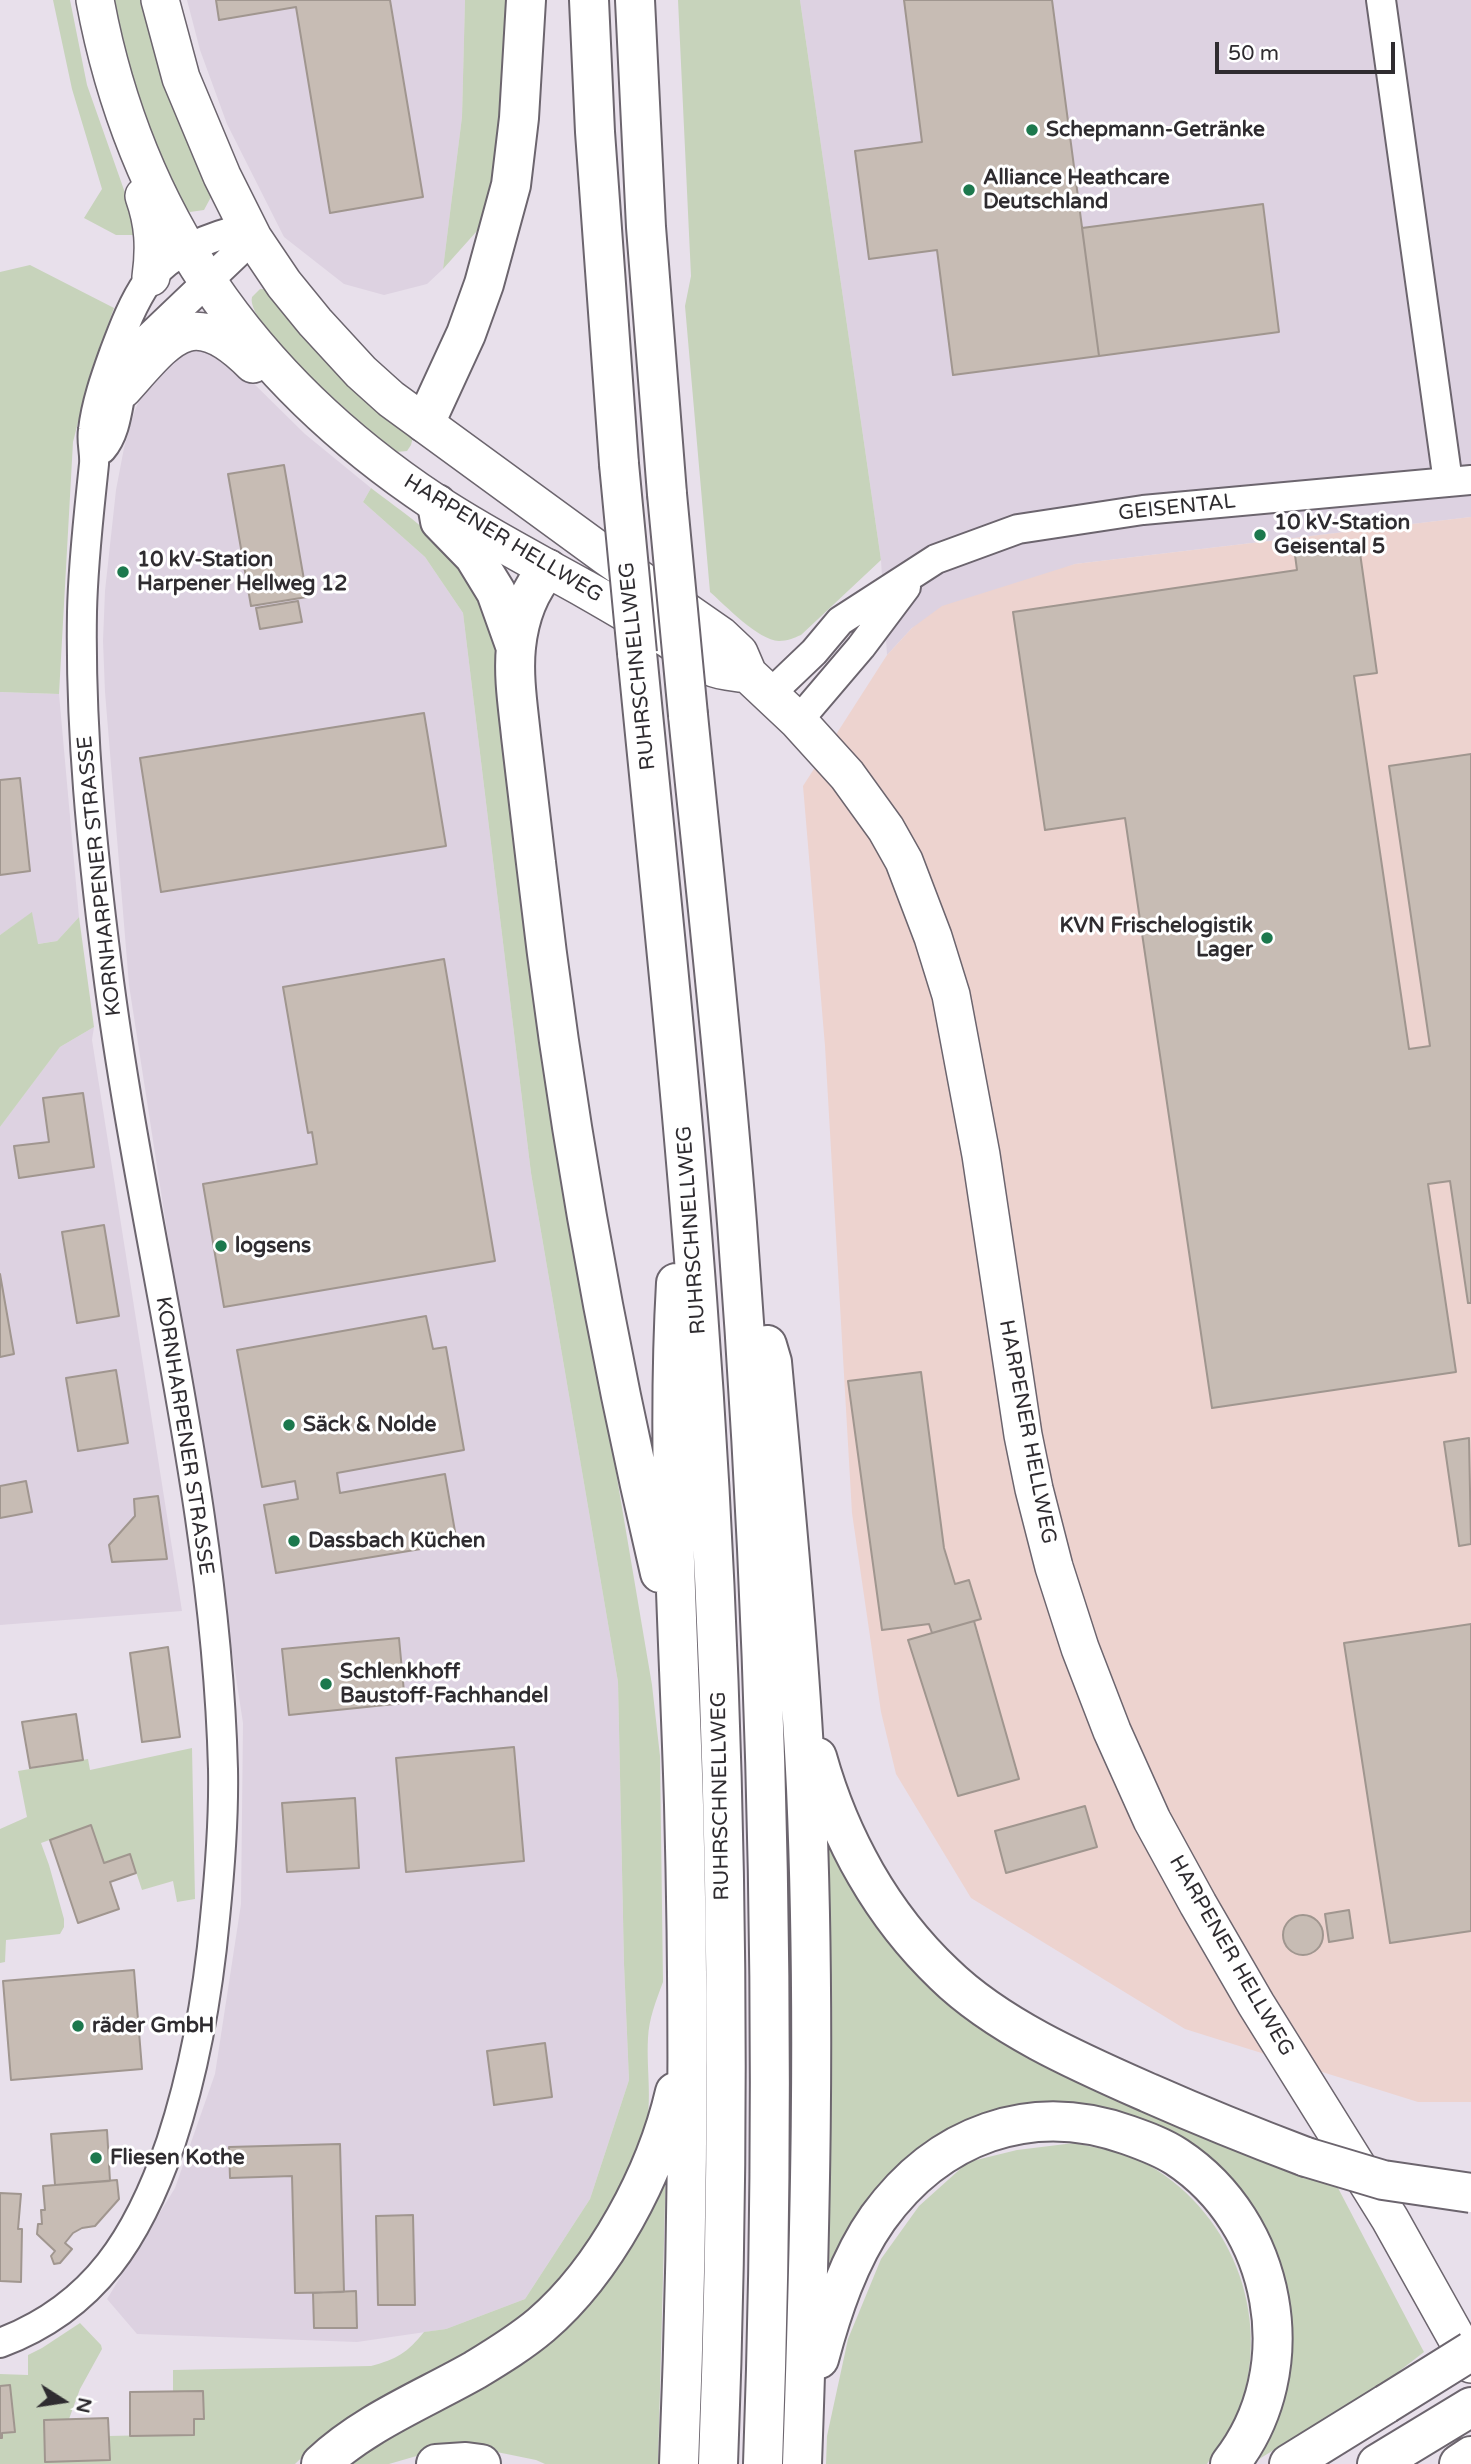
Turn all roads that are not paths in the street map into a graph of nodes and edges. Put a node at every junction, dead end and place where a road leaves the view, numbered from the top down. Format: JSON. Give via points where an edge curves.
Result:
{"nodes":[{"id":1,"x":94,"y":0,"type":"edge"},
{"id":2,"x":160,"y":0,"type":"edge"},
{"id":3,"x":526,"y":0,"type":"edge"},
{"id":4,"x":589,"y":0,"type":"edge"},
{"id":5,"x":635,"y":0,"type":"edge"},
{"id":6,"x":1381,"y":0,"type":"edge"},
{"id":7,"x":146,"y":171,"type":"junction"},
{"id":8,"x":250,"y":233,"type":"junction"},
{"id":9,"x":186,"y":250,"type":"junction"},
{"id":10,"x":151,"y":277,"type":"junction"},
{"id":11,"x":206,"y":281,"type":"junction"},
{"id":12,"x":123,"y":389,"type":"junction"},
{"id":13,"x":301,"y":395,"type":"junction"},
{"id":14,"x":425,"y":423,"type":"junction"},
{"id":15,"x":95,"y":457,"type":"junction"},
{"id":16,"x":1460,"y":481,"type":"edge"},
{"id":17,"x":428,"y":498,"type":"junction"},
{"id":18,"x":606,"y":556,"type":"junction"},
{"id":19,"x":548,"y":569,"type":"junction"},
{"id":20,"x":916,"y":573,"type":"junction"},
{"id":21,"x":516,"y":648,"type":"junction"},
{"id":22,"x":759,"y":684,"type":"junction"},
{"id":23,"x":798,"y":721,"type":"junction"},
{"id":24,"x":681,"y":1096,"type":"junction"},
{"id":25,"x":737,"y":1221,"type":"junction"},
{"id":26,"x":798,"y":1660,"type":"junction"},
{"id":27,"x":680,"y":1682,"type":"junction"},
{"id":28,"x":687,"y":2023,"type":"junction"},
{"id":29,"x":1471,"y":2193,"type":"edge"},
{"id":30,"x":0,"y":2343,"type":"edge"},
{"id":31,"x":1471,"y":2351,"type":"edge"},
{"id":32,"x":1471,"y":2364,"type":"edge"},
{"id":33,"x":1471,"y":2407,"type":"edge"},
{"id":34,"x":1471,"y":2456,"type":"edge"},
{"id":35,"x":321,"y":2464,"type":"edge"},
{"id":36,"x":436,"y":2464,"type":"edge"},
{"id":37,"x":481,"y":2464,"type":"edge"},
{"id":38,"x":679,"y":2464,"type":"edge"},
{"id":39,"x":718,"y":2464,"type":"edge"},
{"id":40,"x":763,"y":2464,"type":"edge"},
{"id":41,"x":802,"y":2464,"type":"edge"},
{"id":42,"x":1230,"y":2464,"type":"edge"},
{"id":43,"x":1289,"y":2464,"type":"edge"},
{"id":44,"x":1377,"y":2464,"type":"edge"},
{"id":45,"x":1459,"y":2464,"type":"edge"}],
"edges":[{"from":1,"to":7,"type":"main road","name":"HARPENER HELLWEG","via":[[119,102]]},
{"from":2,"to":8,"type":"main road","name":"HARPENER HELLWEG","via":[[181,78]]},
{"from":3,"to":14,"type":"highway","via":[[511,185],[485,284]]},
{"from":4,"to":24,"type":"highway","name":"RUHRSCHNELLWEG","bridge":true,"via":[[619,464]]},
{"from":5,"to":25,"type":"highway","name":"RUHRSCHNELLWEG","bridge":true,"via":[[646,227],[667,494]]},
{"from":6,"to":16,"type":"street","name":"GEISENTAL"},
{"from":7,"to":9,"type":"main road","name":"HARPENER HELLWEG"},
{"from":7,"to":10,"type":"main road","via":[[144,195],[155,251]]},
{"from":8,"to":9,"type":"street","name":"KORNHARPENER STRASSE","via":[[203,241]]},
{"from":8,"to":11,"type":"street","name":"KORNHARPENER STRASSE"},
{"from":8,"to":14,"type":"main road","name":"HARPENER HELLWEG","via":[[314,322],[360,372]]},
{"from":9,"to":10,"type":"street","name":"KORNHARPENER STRASSE"},
{"from":9,"to":11,"type":"main road","name":"HARPENER HELLWEG"},
{"from":10,"to":15,"type":"street","name":"KORNHARPENER STRASSE","via":[[105,378],[91,439]]},
{"from":11,"to":12,"type":"street","name":"KORNHARPENER STRASSE","via":[[134,355]]},
{"from":11,"to":13,"type":"main road","name":"HARPENER HELLWEG","via":[[239,327]]},
{"from":12,"to":13,"type":"main road","via":[[174,336],[198,332],[234,345],[282,393]]},
{"from":12,"to":15,"type":"street","name":"KORNHARPENER STRASSE","via":[[108,442]]},
{"from":13,"to":17,"type":"main road","name":"HARPENER HELLWEG","via":[[352,441]]},
{"from":14,"to":17,"type":"main road","via":[[419,450]]},
{"from":14,"to":18,"type":"main road","name":"HARPENER HELLWEG"},
{"from":15,"to":30,"type":"street","name":"KORNHARPENER STRASSE","via":[[82,609],[93,842],[123,1072],[207,1579],[223,1763],[219,1872],[211,1967],[192,2075],[157,2182],[108,2267],[79,2298],[46,2322]]},
{"from":16,"to":20,"type":"street","name":"GEISENTAL","via":[[1086,517],[1018,529],[936,559]]},
{"from":17,"to":19,"type":"main road","name":"HARPENER HELLWEG"},
{"from":17,"to":21,"type":"highway","via":[[440,521],[474,556],[496,592]]},
{"from":18,"to":19,"type":"main road","via":[[571,558]]},
{"from":18,"to":22,"type":"main road","name":"HARPENER HELLWEG","via":[[721,636],[739,653]]},
{"from":19,"to":21,"type":"highway","via":[[530,596]]},
{"from":19,"to":22,"type":"main road","name":"HARPENER HELLWEG","via":[[713,668]]},
{"from":20,"to":22,"type":"street","name":"GEISENTAL","via":[[840,621],[814,652]]},
{"from":20,"to":23,"type":"street","name":"GEISENTAL"},
{"from":21,"to":27,"type":"highway","via":[[517,695],[544,936],[582,1182],[616,1377],[670,1614]]},
{"from":22,"to":23,"type":"main road","name":"HARPENER HELLWEG"},
{"from":23,"to":32,"type":"main road","name":"HARPENER HELLWEG","via":[[867,801],[904,861],[951,995],[1034,1489],[1065,1603],[1112,1731],[1152,1820],[1198,1904],[1390,2219]]},
{"from":24,"to":27,"type":"highway","via":[[682,1182],[671,1381]]},
{"from":24,"to":39,"type":"highway","name":"RUHRSCHNELLWEG","via":[[698,1300],[720,1741],[726,2144]]},
{"from":25,"to":26,"type":"highway","via":[[772,1362]]},
{"from":25,"to":40,"type":"highway","name":"RUHRSCHNELLWEG","via":[[761,1648],[769,1897],[770,2156]]},
{"from":26,"to":29,"type":"highway","bridge":true,"via":[[826,1790],[846,1835],[874,1889],[945,1975],[988,2008],[1067,2055],[1201,2116],[1306,2157],[1383,2180]]},
{"from":26,"to":41,"type":"highway","via":[[811,1983]]},
{"from":27,"to":28,"type":"highway"},
{"from":28,"to":35,"type":"highway","via":[[673,2101],[649,2171],[614,2236],[577,2288],[523,2340],[361,2432]]},
{"from":28,"to":38,"type":"highway"},
{"from":31,"to":43,"type":"highway","bridge":true},
{"from":33,"to":44,"type":"highway"},
{"from":34,"to":45,"type":"highway"},
{"from":36,"to":37,"type":"highway"},
{"from":41,"to":42,"type":"highway","via":[[816,2368],[828,2326],[876,2221],[912,2178],[952,2148],[1020,2123],[1048,2121],[1078,2122],[1151,2143],[1201,2177],[1241,2224],[1263,2271],[1273,2357],[1261,2412]]}]}
